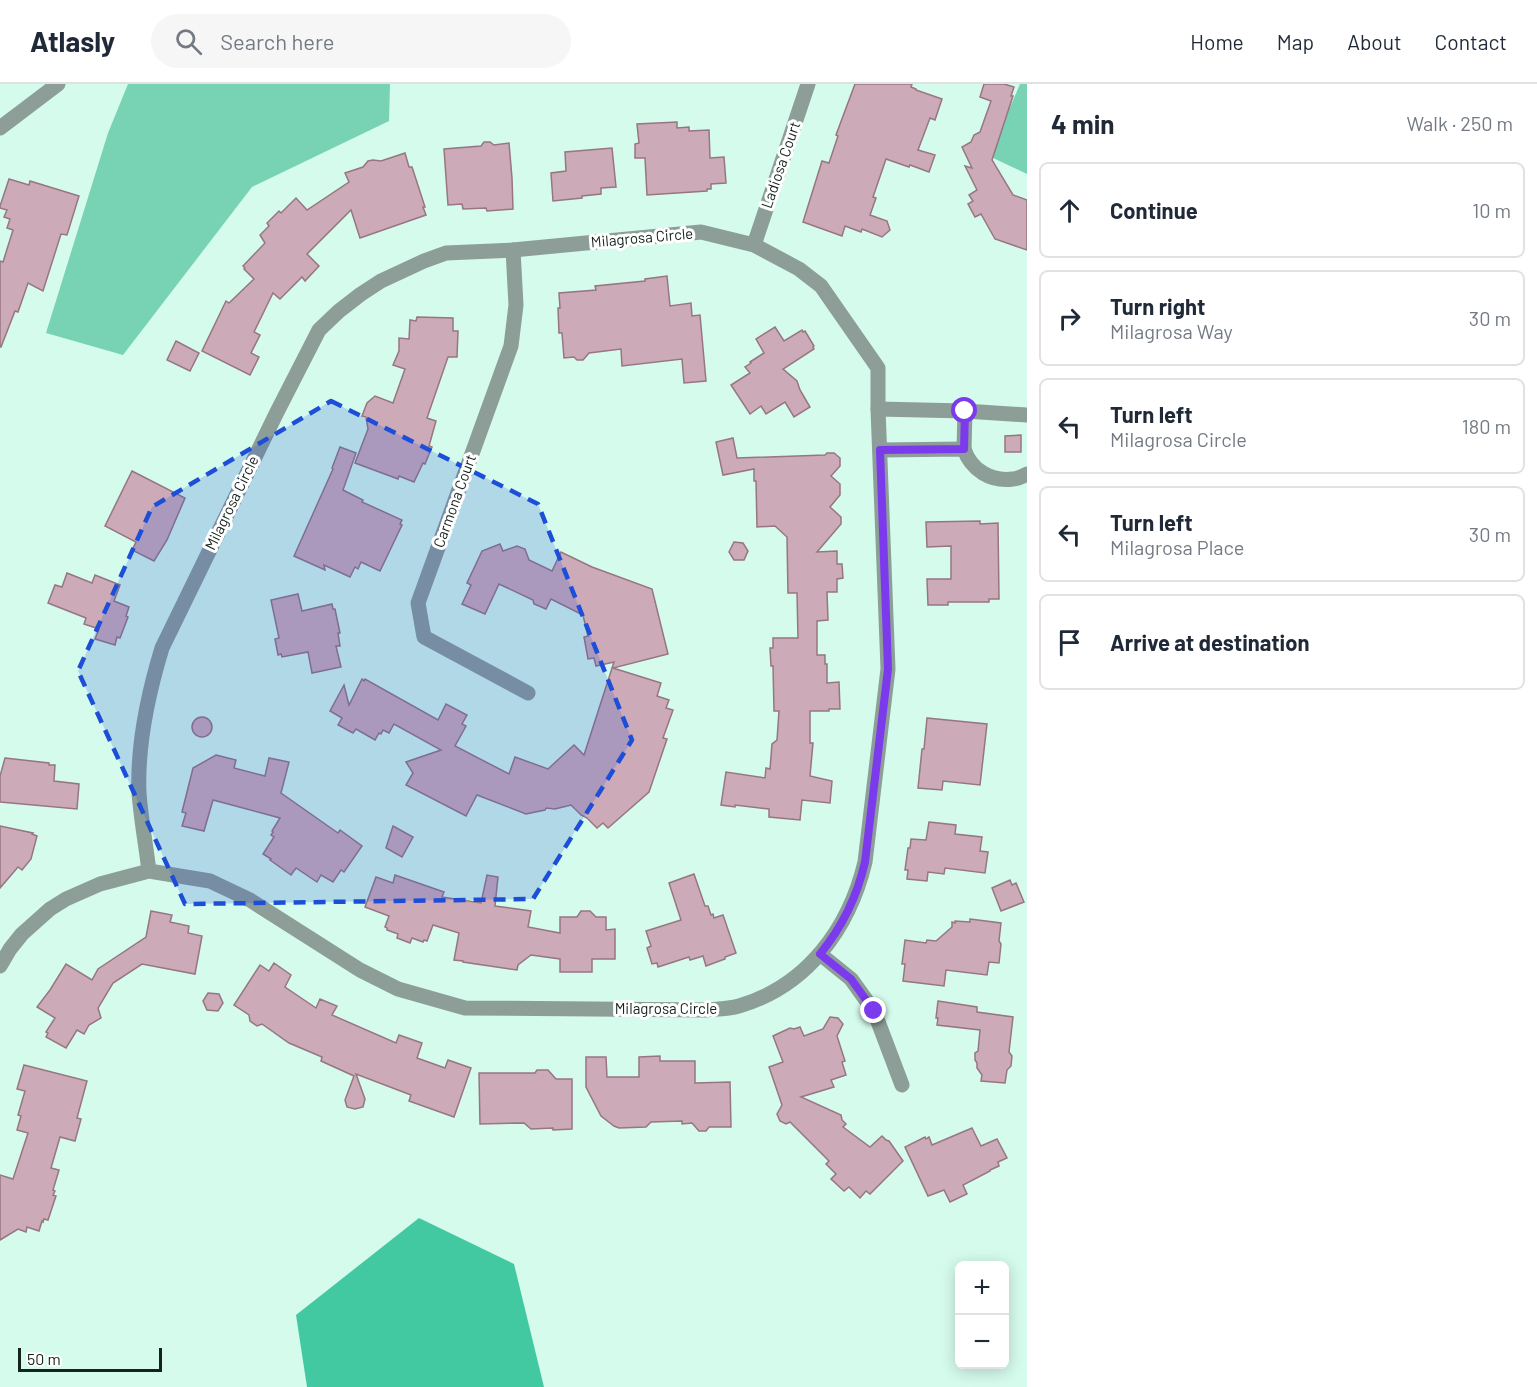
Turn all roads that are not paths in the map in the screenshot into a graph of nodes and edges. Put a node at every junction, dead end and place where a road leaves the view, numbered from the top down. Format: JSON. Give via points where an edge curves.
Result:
{"nodes":[{"id":1,"x":58,"y":84,"type":"edge"},
{"id":2,"x":808,"y":84,"type":"edge"},
{"id":3,"x":0,"y":128,"type":"edge"},
{"id":4,"x":754,"y":245,"type":"junction"},
{"id":5,"x":513,"y":250,"type":"junction"},
{"id":6,"x":878,"y":409,"type":"junction"},
{"id":7,"x":965,"y":411,"type":"junction"},
{"id":8,"x":1027,"y":415,"type":"edge"},
{"id":9,"x":964,"y":449,"type":"junction"},
{"id":10,"x":880,"y":450,"type":"junction"},
{"id":11,"x":1027,"y":474,"type":"edge"},
{"id":12,"x":528,"y":693,"type":"dead end"},
{"id":13,"x":149,"y":871,"type":"junction"},
{"id":14,"x":820,"y":954,"type":"junction"},
{"id":15,"x":0,"y":966,"type":"edge"},
{"id":16,"x":902,"y":1085,"type":"dead end"}],
"edges":[{"from":1,"to":3,"type":"street"},
{"from":2,"to":4,"type":"street","name":"Ladiosa Court"},
{"from":4,"to":5,"type":"street","name":"Milagrosa Circle","via":[[701,232]]},
{"from":4,"to":6,"type":"street","name":"Milagrosa Circle","via":[[821,285],[878,368]]},
{"from":5,"to":12,"type":"street","name":"Carmona Court","via":[[516,305],[511,345],[418,603],[424,637]]},
{"from":5,"to":13,"type":"street","name":"Milagrosa Circle","via":[[447,253],[395,273],[361,294],[320,330],[162,648],[153,676],[139,794]]},
{"from":6,"to":7,"type":"street"},
{"from":6,"to":10,"type":"street","name":"Milagrosa Circle"},
{"from":7,"to":8,"type":"street"},
{"from":7,"to":9,"type":"street"},
{"from":9,"to":10,"type":"street"},
{"from":9,"to":11,"type":"street","via":[[978,470],[996,479],[1015,479]]},
{"from":10,"to":14,"type":"street","name":"Milagrosa Circle","via":[[888,669],[865,862],[853,902]]},
{"from":13,"to":14,"type":"street","name":"Milagrosa Circle","via":[[210,881],[250,900],[360,970],[398,989],[465,1008],[706,1011],[736,1007],[786,983]]},
{"from":13,"to":15,"type":"street","via":[[82,890],[50,909],[22,934]]},
{"from":14,"to":16,"type":"street","via":[[851,979],[874,1011]]}]}
